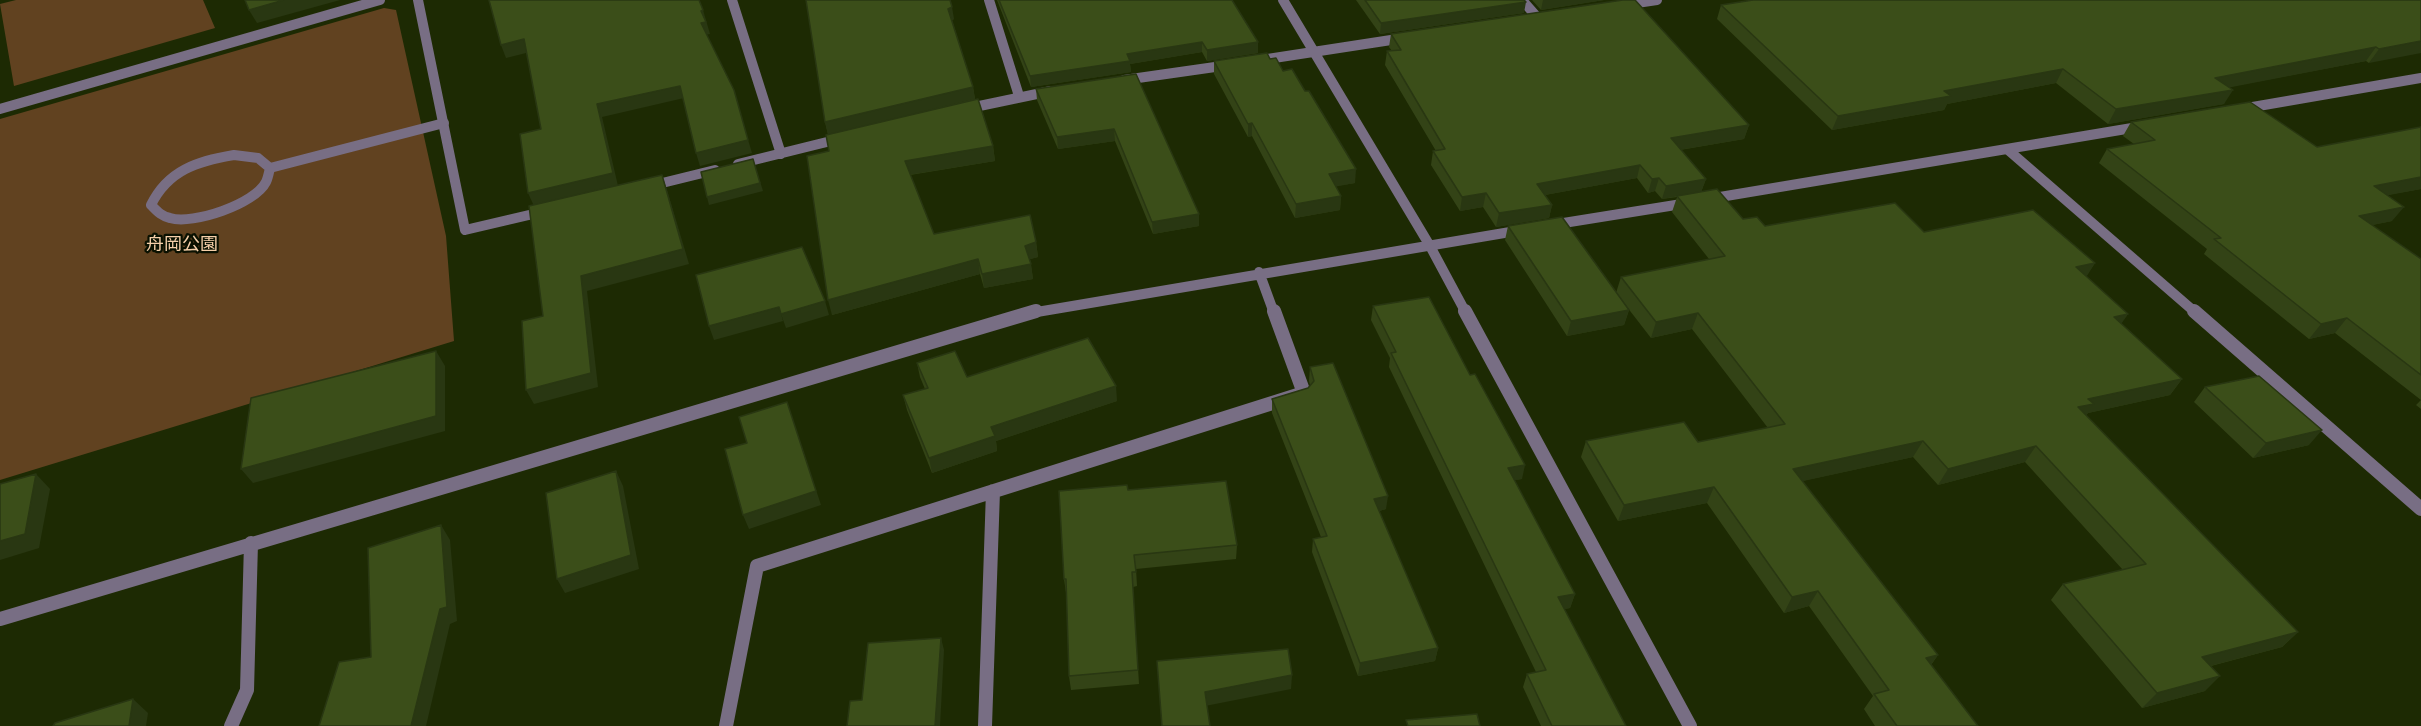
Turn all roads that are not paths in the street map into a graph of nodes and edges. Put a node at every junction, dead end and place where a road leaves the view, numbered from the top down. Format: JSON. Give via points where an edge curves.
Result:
{"nodes":[{"id":1,"x":380,"y":0,"type":"edge"},
{"id":2,"x":418,"y":0,"type":"edge"},
{"id":3,"x":732,"y":0,"type":"edge"},
{"id":4,"x":989,"y":0,"type":"edge"},
{"id":5,"x":1283,"y":0,"type":"edge"},
{"id":6,"x":1522,"y":0,"type":"edge"},
{"id":7,"x":1657,"y":0,"type":"edge"},
{"id":8,"x":1613,"y":6,"type":"edge"},
{"id":9,"x":1548,"y":16,"type":"edge"},
{"id":10,"x":1537,"y":17,"type":"junction"},
{"id":11,"x":1525,"y":19,"type":"edge"},
{"id":12,"x":1420,"y":36,"type":"edge"},
{"id":13,"x":1315,"y":52,"type":"junction"},
{"id":14,"x":1256,"y":61,"type":"edge"},
{"id":15,"x":1244,"y":63,"type":"edge"},
{"id":16,"x":2421,"y":78,"type":"edge"},
{"id":17,"x":1113,"y":82,"type":"edge"},
{"id":18,"x":1066,"y":89,"type":"edge"},
{"id":19,"x":1018,"y":96,"type":"junction"},
{"id":20,"x":0,"y":109,"type":"edge"},
{"id":21,"x":953,"y":112,"type":"edge"},
{"id":22,"x":2226,"y":112,"type":"edge"},
{"id":23,"x":444,"y":123,"type":"junction"},
{"id":24,"x":2157,"y":123,"type":"edge"},
{"id":25,"x":856,"y":135,"type":"edge"},
{"id":26,"x":2007,"y":149,"type":"junction"},
{"id":27,"x":781,"y":154,"type":"junction"},
{"id":28,"x":270,"y":168,"type":"junction"},
{"id":29,"x":634,"y":189,"type":"edge"},
{"id":30,"x":555,"y":208,"type":"edge"},
{"id":31,"x":1430,"y":246,"type":"junction"},
{"id":32,"x":1259,"y":272,"type":"junction"},
{"id":33,"x":993,"y":491,"type":"junction"},
{"id":34,"x":2421,"y":509,"type":"edge"},
{"id":35,"x":251,"y":543,"type":"junction"},
{"id":36,"x":0,"y":619,"type":"edge"},
{"id":37,"x":231,"y":726,"type":"edge"},
{"id":38,"x":726,"y":726,"type":"edge"},
{"id":39,"x":985,"y":726,"type":"edge"},
{"id":40,"x":1689,"y":726,"type":"edge"}],
"edges":[{"from":1,"to":20,"type":"street"},
{"from":2,"to":23,"type":"street"},
{"from":3,"to":27,"type":"street"},
{"from":4,"to":19,"type":"street"},
{"from":5,"to":13,"type":"street"},
{"from":6,"to":10,"type":"street"},
{"from":7,"to":8,"type":"street"},
{"from":9,"to":10,"type":"street"},
{"from":10,"to":11,"type":"street"},
{"from":12,"to":13,"type":"street"},
{"from":13,"to":14,"type":"street"},
{"from":13,"to":31,"type":"street"},
{"from":15,"to":17,"type":"street"},
{"from":16,"to":22,"type":"street"},
{"from":18,"to":19,"type":"street"},
{"from":19,"to":21,"type":"street"},
{"from":23,"to":28,"type":"street"},
{"from":23,"to":30,"type":"street","via":[[465,230]]},
{"from":24,"to":26,"type":"street"},
{"from":25,"to":27,"type":"street"},
{"from":26,"to":31,"type":"street"},
{"from":26,"to":34,"type":"street"},
{"from":27,"to":29,"type":"street"},
{"from":28,"to":28,"type":"street","via":[[258,158],[234,155],[204,160],[176,172],[157,189],[151,205],[162,216],[188,219],[219,213],[248,200],[266,183]]},
{"from":31,"to":32,"type":"street"},
{"from":31,"to":40,"type":"street"},
{"from":32,"to":33,"type":"street","via":[[1304,393]]},
{"from":32,"to":35,"type":"street","via":[[1048,308]]},
{"from":33,"to":38,"type":"street","via":[[757,566]]},
{"from":33,"to":39,"type":"street"},
{"from":35,"to":36,"type":"street"},
{"from":35,"to":37,"type":"street","via":[[247,690]]}]}
